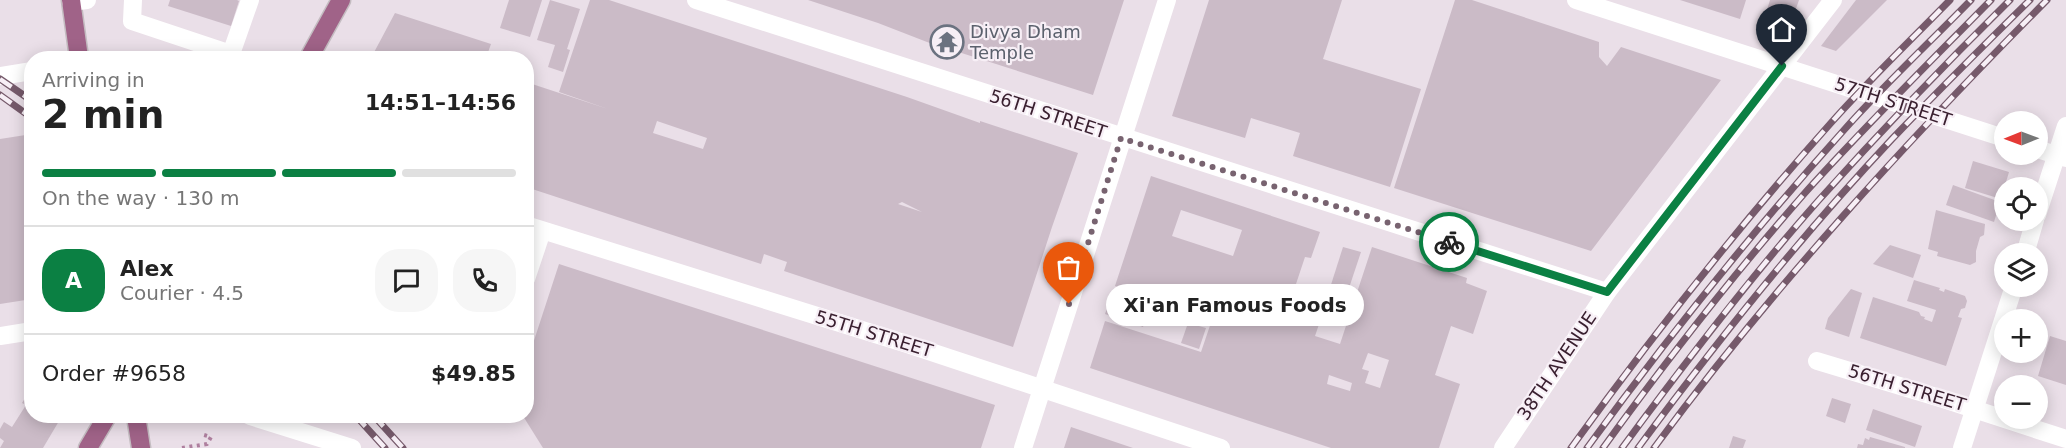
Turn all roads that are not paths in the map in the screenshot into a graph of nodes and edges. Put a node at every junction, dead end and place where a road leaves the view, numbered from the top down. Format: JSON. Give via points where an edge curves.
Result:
{"nodes":[{"id":1,"x":133,"y":0,"type":"edge"},
{"id":2,"x":250,"y":0,"type":"edge"},
{"id":3,"x":341,"y":0,"type":"edge"},
{"id":4,"x":696,"y":0,"type":"edge"},
{"id":5,"x":1167,"y":0,"type":"edge"},
{"id":6,"x":1576,"y":0,"type":"edge"},
{"id":7,"x":1833,"y":0,"type":"edge"},
{"id":8,"x":76,"y":1,"type":"edge"},
{"id":9,"x":79,"y":51,"type":"edge"},
{"id":10,"x":222,"y":51,"type":"edge"},
{"id":11,"x":232,"y":51,"type":"edge"},
{"id":12,"x":313,"y":51,"type":"edge"},
{"id":13,"x":1782,"y":66,"type":"junction"},
{"id":14,"x":24,"y":72,"type":"edge"},
{"id":15,"x":0,"y":76,"type":"edge"},
{"id":16,"x":2066,"y":126,"type":"edge"},
{"id":17,"x":1994,"y":135,"type":"edge"},
{"id":18,"x":1121,"y":138,"type":"junction"},
{"id":19,"x":2061,"y":157,"type":"edge"},
{"id":20,"x":2048,"y":188,"type":"edge"},
{"id":21,"x":534,"y":228,"type":"edge"},
{"id":22,"x":1607,"y":292,"type":"junction"},
{"id":23,"x":2011,"y":297,"type":"edge"},
{"id":24,"x":24,"y":332,"type":"edge"},
{"id":25,"x":0,"y":336,"type":"edge"},
{"id":26,"x":1817,"y":361,"type":"dead end"},
{"id":27,"x":1042,"y":388,"type":"junction"},
{"id":28,"x":1975,"y":409,"type":"junction"},
{"id":29,"x":103,"y":423,"type":"edge"},
{"id":30,"x":136,"y":423,"type":"edge"},
{"id":31,"x":272,"y":423,"type":"edge"},
{"id":32,"x":2066,"y":439,"type":"edge"},
{"id":33,"x":88,"y":448,"type":"edge"},
{"id":34,"x":141,"y":448,"type":"edge"},
{"id":35,"x":352,"y":448,"type":"edge"},
{"id":36,"x":1023,"y":448,"type":"edge"},
{"id":37,"x":1221,"y":448,"type":"edge"},
{"id":38,"x":1503,"y":448,"type":"edge"},
{"id":39,"x":1962,"y":448,"type":"edge"}],
"edges":[{"from":1,"to":10,"type":"street","via":[[132,21]]},
{"from":2,"to":11,"type":"street"},
{"from":3,"to":12,"type":"main road"},
{"from":4,"to":18,"type":"street","name":"56TH STREET"},
{"from":5,"to":18,"type":"street"},
{"from":6,"to":13,"type":"street","name":"57TH STREET"},
{"from":7,"to":13,"type":"street","name":"38TH AVENUE"},
{"from":8,"to":9,"type":"main road"},
{"from":13,"to":17,"type":"street","name":"57TH STREET"},
{"from":13,"to":22,"type":"street","name":"38TH AVENUE"},
{"from":14,"to":15,"type":"street"},
{"from":16,"to":19,"type":"street"},
{"from":18,"to":22,"type":"street","name":"56TH STREET"},
{"from":18,"to":27,"type":"street"},
{"from":19,"to":20,"type":"street"},
{"from":21,"to":27,"type":"street","name":"55TH STREET"},
{"from":22,"to":38,"type":"street","name":"38TH AVENUE"},
{"from":23,"to":28,"type":"street"},
{"from":24,"to":25,"type":"street"},
{"from":26,"to":28,"type":"street","name":"56TH STREET"},
{"from":27,"to":36,"type":"street"},
{"from":27,"to":37,"type":"street","name":"55TH STREET"},
{"from":28,"to":32,"type":"street","name":"56TH STREET"},
{"from":28,"to":39,"type":"street"},
{"from":29,"to":33,"type":"main road"},
{"from":30,"to":34,"type":"main road"},
{"from":31,"to":35,"type":"street"}]}
